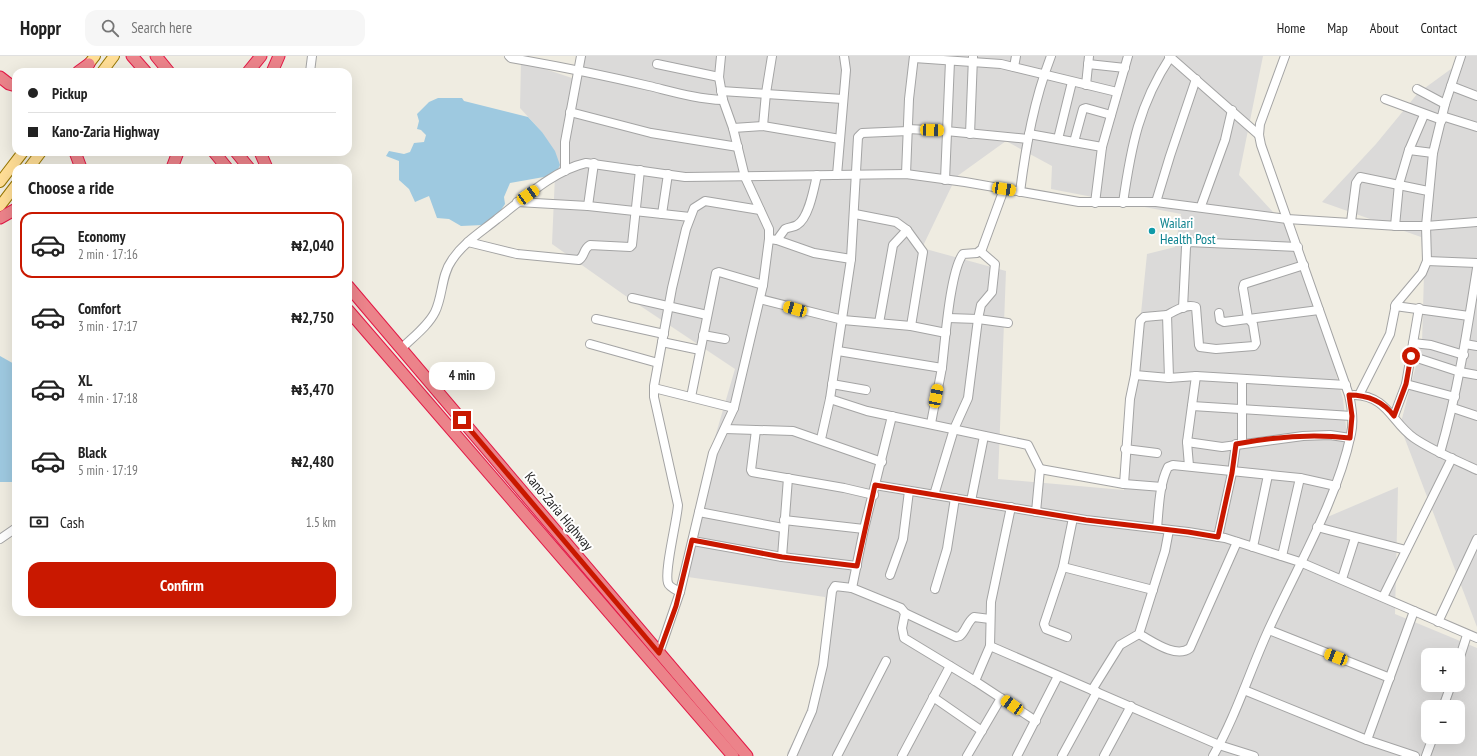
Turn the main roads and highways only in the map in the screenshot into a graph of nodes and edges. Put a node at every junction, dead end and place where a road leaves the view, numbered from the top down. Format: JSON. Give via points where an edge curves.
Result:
{"nodes":[{"id":1,"x":114,"y":56,"type":"edge"},
{"id":2,"x":132,"y":56,"type":"edge"},
{"id":3,"x":156,"y":56,"type":"edge"},
{"id":4,"x":261,"y":56,"type":"edge"},
{"id":5,"x":279,"y":56,"type":"edge"},
{"id":6,"x":105,"y":68,"type":"edge"},
{"id":7,"x":142,"y":68,"type":"edge"},
{"id":8,"x":167,"y":68,"type":"edge"},
{"id":9,"x":251,"y":68,"type":"edge"},
{"id":10,"x":274,"y":68,"type":"edge"},
{"id":11,"x":0,"y":77,"type":"edge"},
{"id":12,"x":12,"y":85,"type":"edge"},
{"id":13,"x":20,"y":156,"type":"edge"},
{"id":14,"x":217,"y":156,"type":"edge"},
{"id":15,"x":239,"y":156,"type":"edge"},
{"id":16,"x":14,"y":164,"type":"edge"},
{"id":17,"x":224,"y":164,"type":"edge"},
{"id":18,"x":246,"y":164,"type":"edge"},
{"id":19,"x":12,"y":166,"type":"edge"},
{"id":20,"x":0,"y":182,"type":"edge"},
{"id":21,"x":12,"y":190,"type":"edge"},
{"id":22,"x":0,"y":206,"type":"edge"},
{"id":23,"x":12,"y":211,"type":"edge"},
{"id":24,"x":0,"y":218,"type":"edge"},
{"id":25,"x":352,"y":291,"type":"edge"},
{"id":26,"x":352,"y":315,"type":"edge"},
{"id":27,"x":733,"y":756,"type":"edge"},
{"id":28,"x":747,"y":756,"type":"edge"}],
"edges":[{"from":1,"to":6,"type":"main road"},
{"from":2,"to":7,"type":"highway"},
{"from":3,"to":8,"type":"highway"},
{"from":4,"to":9,"type":"highway"},
{"from":5,"to":10,"type":"highway"},
{"from":11,"to":12,"type":"highway"},
{"from":13,"to":16,"type":"main road"},
{"from":14,"to":17,"type":"highway"},
{"from":15,"to":18,"type":"highway"},
{"from":19,"to":20,"type":"main road"},
{"from":21,"to":22,"type":"main road"},
{"from":23,"to":24,"type":"highway"},
{"from":25,"to":28,"type":"highway","name":"Kano-Zaria Highway"},
{"from":26,"to":27,"type":"highway","name":"Kano-Zaria Highway"}]}
